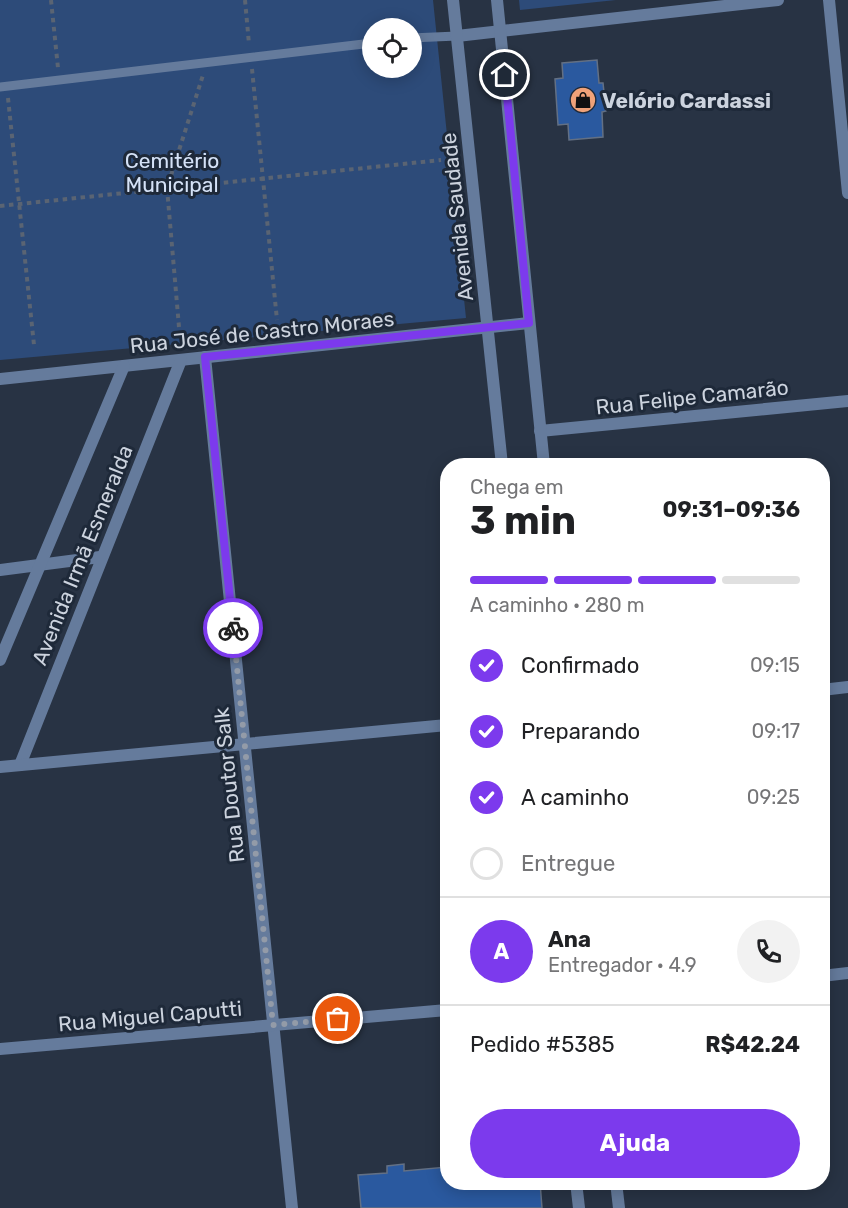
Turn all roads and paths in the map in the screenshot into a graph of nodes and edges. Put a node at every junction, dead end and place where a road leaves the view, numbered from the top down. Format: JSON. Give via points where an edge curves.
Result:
{"nodes":[{"id":1,"x":51,"y":0,"type":"edge"},
{"id":2,"x":245,"y":0,"type":"edge"},
{"id":3,"x":453,"y":0,"type":"edge"},
{"id":4,"x":497,"y":0,"type":"edge"},
{"id":5,"x":778,"y":0,"type":"edge"},
{"id":6,"x":829,"y":0,"type":"edge"},
{"id":7,"x":501,"y":30,"type":"junction"},
{"id":8,"x":457,"y":36,"type":"junction"},
{"id":9,"x":422,"y":38,"type":"edge"},
{"id":10,"x":362,"y":44,"type":"edge"},
{"id":11,"x":251,"y":58,"type":"junction"},
{"id":12,"x":207,"y":63,"type":"junction"},
{"id":13,"x":59,"y":80,"type":"junction"},
{"id":14,"x":3,"y":86,"type":"edge"},
{"id":15,"x":441,"y":160,"type":"dead end"},
{"id":16,"x":263,"y":178,"type":"junction"},
{"id":17,"x":167,"y":188,"type":"junction"},
{"id":18,"x":848,"y":194,"type":"edge"},
{"id":19,"x":19,"y":204,"type":"junction"},
{"id":20,"x":0,"y":206,"type":"edge"},
{"id":21,"x":277,"y":320,"type":"dead end"},
{"id":22,"x":529,"y":323,"type":"junction"},
{"id":23,"x":178,"y":327,"type":"dead end"},
{"id":24,"x":488,"y":327,"type":"junction"},
{"id":25,"x":34,"y":345,"type":"dead end"},
{"id":26,"x":205,"y":357,"type":"junction"},
{"id":27,"x":181,"y":360,"type":"junction"},
{"id":28,"x":124,"y":366,"type":"junction"},
{"id":29,"x":0,"y":379,"type":"edge"},
{"id":30,"x":848,"y":401,"type":"edge"},
{"id":31,"x":540,"y":431,"type":"junction"},
{"id":32,"x":501,"y":458,"type":"edge"},
{"id":33,"x":543,"y":458,"type":"edge"},
{"id":34,"x":100,"y":557,"type":"junction"},
{"id":35,"x":39,"y":565,"type":"junction"},
{"id":36,"x":0,"y":570,"type":"edge"},
{"id":37,"x":0,"y":660,"type":"edge"},
{"id":38,"x":848,"y":687,"type":"edge"},
{"id":39,"x":830,"y":689,"type":"edge"},
{"id":40,"x":440,"y":726,"type":"edge"},
{"id":41,"x":244,"y":744,"type":"junction"},
{"id":42,"x":20,"y":765,"type":"junction"},
{"id":43,"x":0,"y":767,"type":"edge"},
{"id":44,"x":848,"y":973,"type":"edge"},
{"id":45,"x":830,"y":975,"type":"edge"},
{"id":46,"x":440,"y":1011,"type":"edge"},
{"id":47,"x":273,"y":1025,"type":"junction"},
{"id":48,"x":0,"y":1049,"type":"edge"},
{"id":49,"x":577,"y":1190,"type":"edge"},
{"id":50,"x":617,"y":1190,"type":"edge"},
{"id":51,"x":292,"y":1208,"type":"edge"},
{"id":52,"x":579,"y":1208,"type":"edge"},
{"id":53,"x":619,"y":1208,"type":"edge"}],
"edges":[{"from":1,"to":13,"type":"path"},
{"from":2,"to":11,"type":"path"},
{"from":3,"to":8,"type":"street","name":"Avenida Saudade"},
{"from":4,"to":7,"type":"street"},
{"from":5,"to":7,"type":"street"},
{"from":6,"to":18,"type":"street"},
{"from":7,"to":8,"type":"street"},
{"from":7,"to":22,"type":"street"},
{"from":8,"to":9,"type":"lane"},
{"from":8,"to":24,"type":"street","name":"Avenida Saudade"},
{"from":10,"to":11,"type":"lane"},
{"from":11,"to":12,"type":"lane"},
{"from":11,"to":16,"type":"path"},
{"from":12,"to":13,"type":"lane"},
{"from":12,"to":17,"type":"path"},
{"from":13,"to":14,"type":"lane"},
{"from":14,"to":19,"type":"path"},
{"from":15,"to":16,"type":"path"},
{"from":16,"to":17,"type":"path"},
{"from":16,"to":21,"type":"path"},
{"from":17,"to":19,"type":"path"},
{"from":17,"to":23,"type":"path"},
{"from":19,"to":20,"type":"path"},
{"from":19,"to":25,"type":"path"},
{"from":22,"to":24,"type":"street","name":"Rua José de Castro Moraes"},
{"from":22,"to":31,"type":"street"},
{"from":24,"to":26,"type":"street","name":"Rua José de Castro Moraes"},
{"from":24,"to":32,"type":"street","name":"Avenida Saudade"},
{"from":26,"to":27,"type":"street","name":"Rua José de Castro Moraes"},
{"from":26,"to":41,"type":"street","name":"Rua Doutor Salk"},
{"from":27,"to":28,"type":"street","name":"Rua José de Castro Moraes"},
{"from":27,"to":34,"type":"street","name":"Avenida Irmã Esmeralda"},
{"from":28,"to":29,"type":"street","name":"Rua José de Castro Moraes"},
{"from":28,"to":35,"type":"street","name":"Avenida Irmã Esmeralda"},
{"from":30,"to":31,"type":"street","name":"Rua Felipe Camarão"},
{"from":31,"to":33,"type":"street"},
{"from":34,"to":35,"type":"street"},
{"from":34,"to":42,"type":"street","name":"Avenida Irmã Esmeralda"},
{"from":35,"to":36,"type":"street"},
{"from":35,"to":37,"type":"street","name":"Avenida Irmã Esmeralda"},
{"from":38,"to":39,"type":"street"},
{"from":40,"to":41,"type":"street"},
{"from":41,"to":42,"type":"street"},
{"from":41,"to":47,"type":"street","name":"Rua Doutor Salk"},
{"from":42,"to":43,"type":"street"},
{"from":44,"to":45,"type":"street"},
{"from":46,"to":47,"type":"street","name":"Rua Miguel Caputti"},
{"from":47,"to":48,"type":"street","name":"Rua Miguel Caputti"},
{"from":47,"to":51,"type":"street","name":"Rua Doutor Salk"},
{"from":49,"to":52,"type":"street"},
{"from":50,"to":53,"type":"street"}]}
